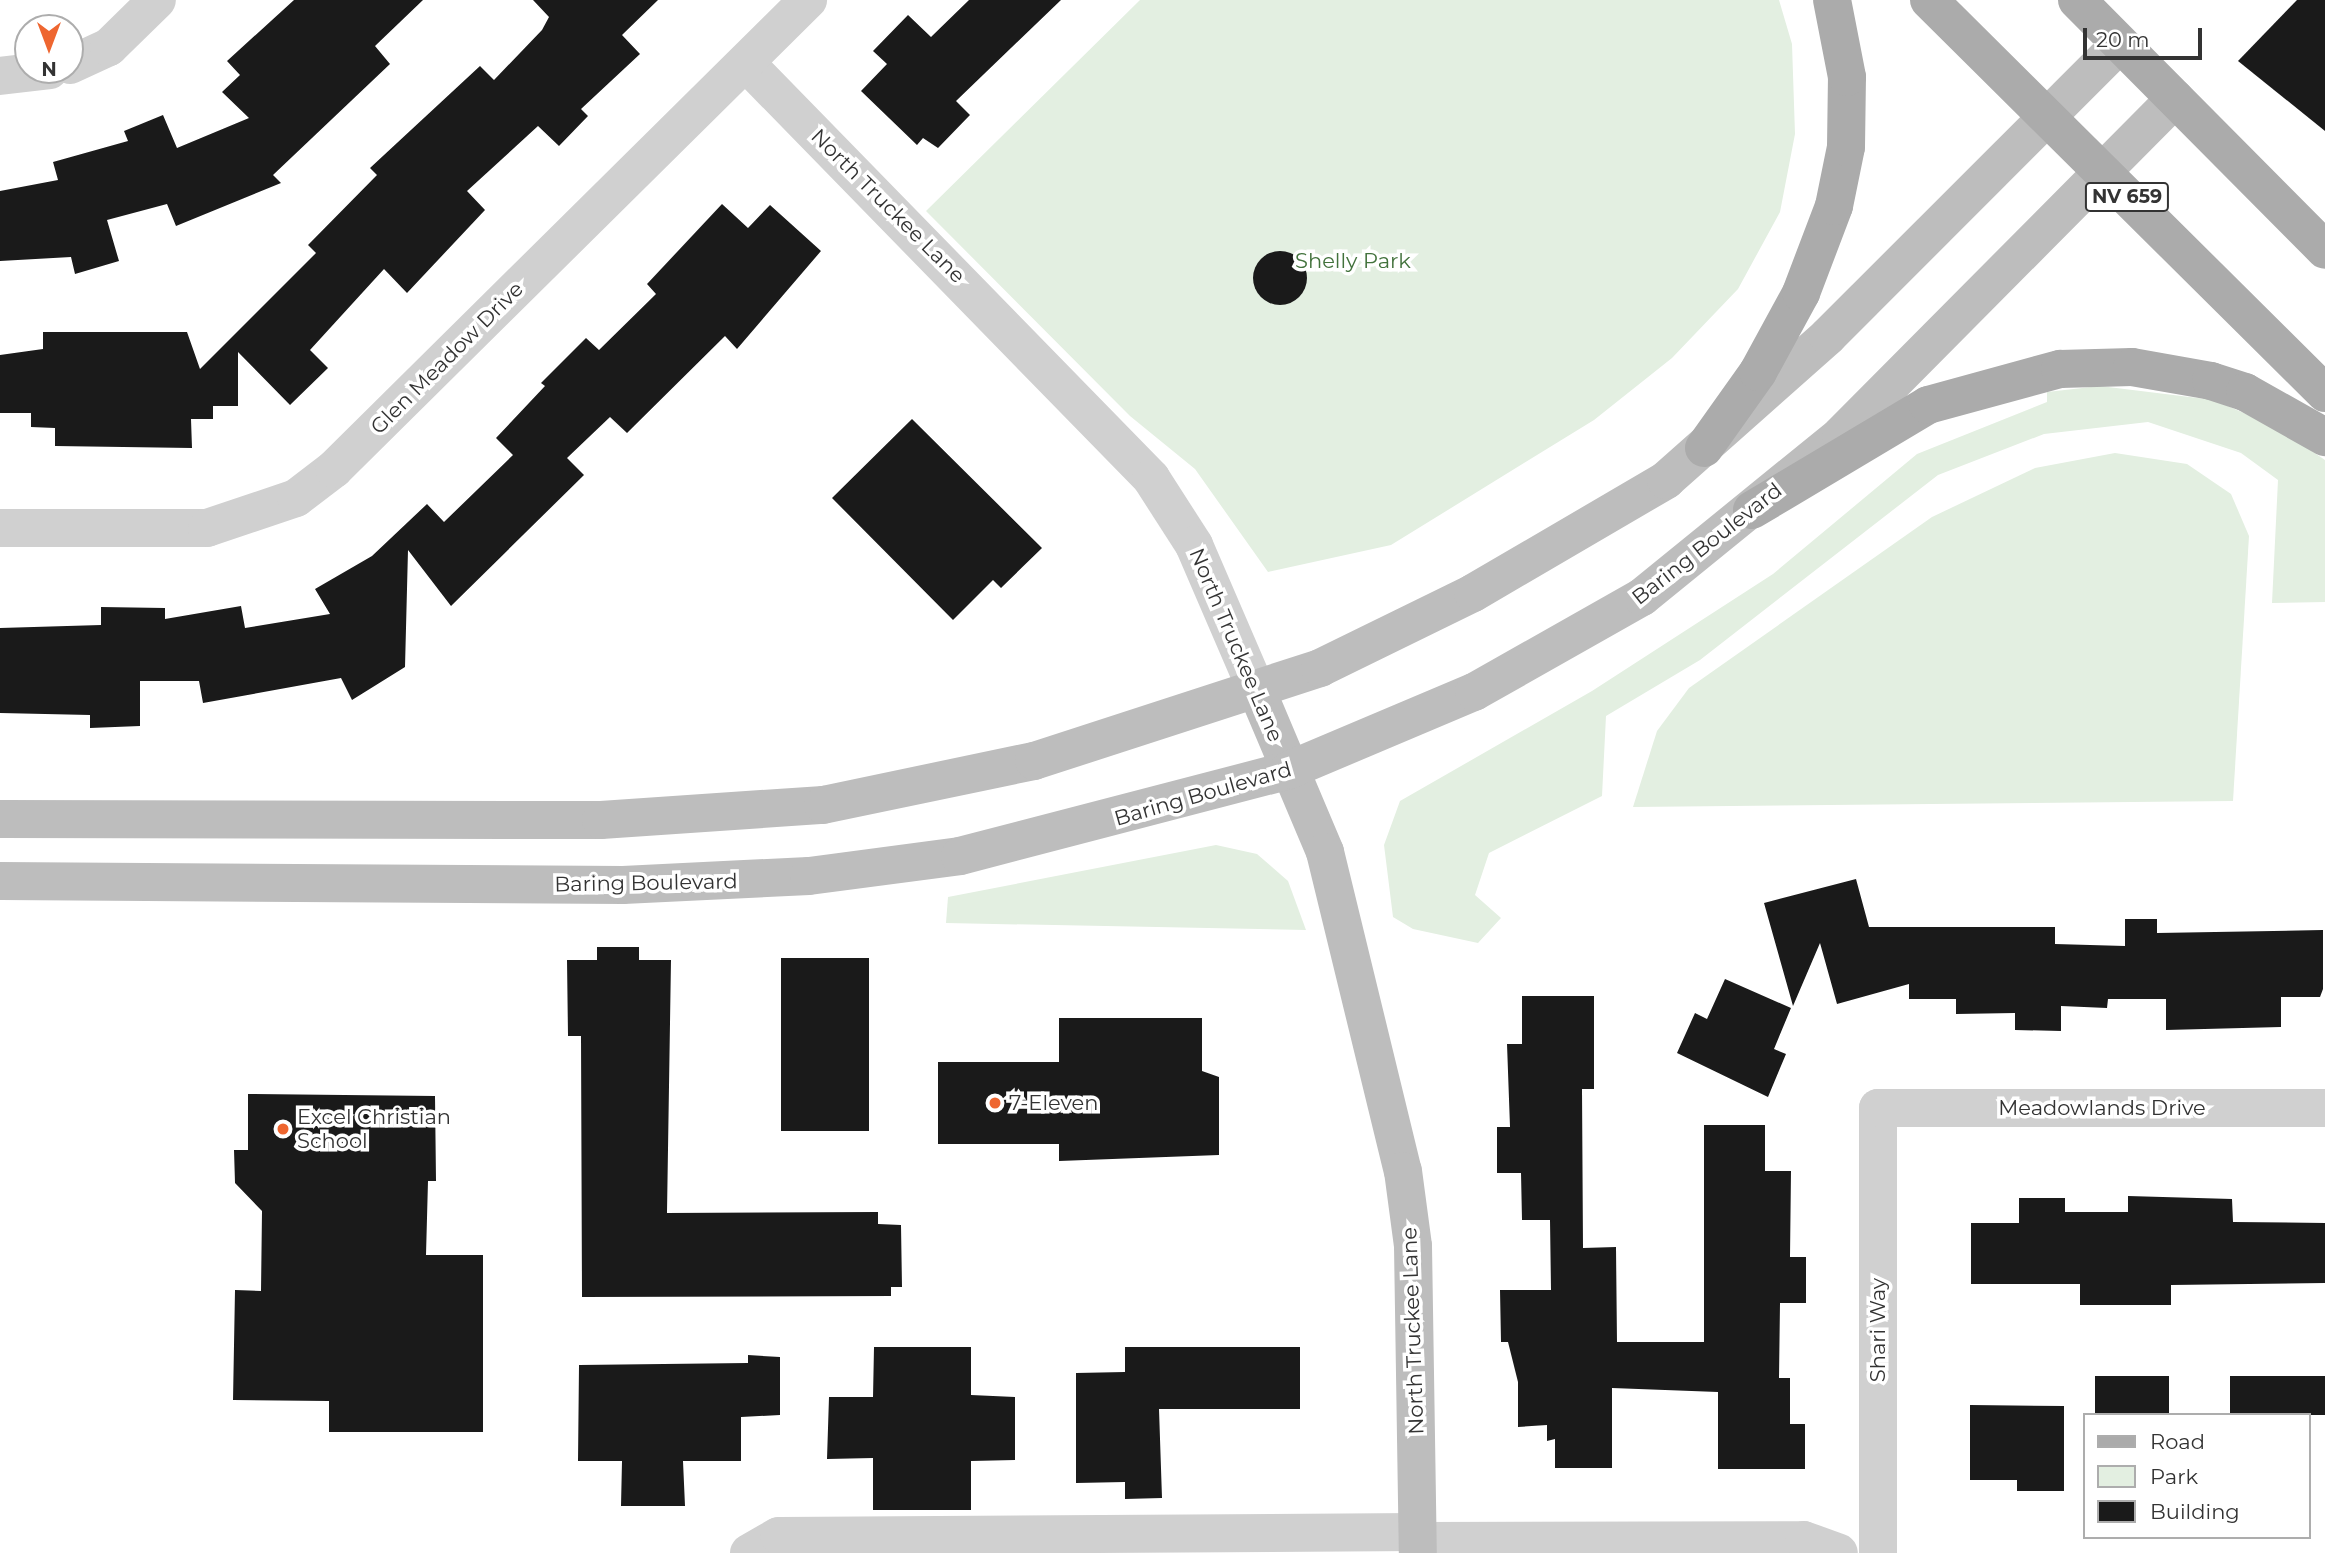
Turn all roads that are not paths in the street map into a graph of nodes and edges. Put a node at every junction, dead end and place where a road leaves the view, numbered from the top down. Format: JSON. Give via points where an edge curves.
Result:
{"nodes":[{"id":1,"x":157,"y":0,"type":"edge"},
{"id":2,"x":808,"y":0,"type":"edge"},
{"id":3,"x":1832,"y":0,"type":"edge"},
{"id":4,"x":1929,"y":0,"type":"edge"},
{"id":5,"x":2077,"y":0,"type":"edge"},
{"id":6,"x":2119,"y":45,"type":"junction"},
{"id":7,"x":84,"y":58,"type":"edge"},
{"id":8,"x":747,"y":63,"type":"junction"},
{"id":9,"x":2175,"y":99,"type":"junction"},
{"id":10,"x":2046,"y":116,"type":"junction"},
{"id":11,"x":2102,"y":172,"type":"junction"},
{"id":12,"x":2325,"y":250,"type":"edge"},
{"id":13,"x":2325,"y":393,"type":"edge"},
{"id":14,"x":2325,"y":437,"type":"edge"},
{"id":15,"x":1704,"y":448,"type":"junction"},
{"id":16,"x":1752,"y":510,"type":"junction"},
{"id":17,"x":0,"y":528,"type":"edge"},
{"id":18,"x":1257,"y":691,"type":"junction"},
{"id":19,"x":1289,"y":770,"type":"junction"},
{"id":20,"x":0,"y":819,"type":"edge"},
{"id":21,"x":0,"y":881,"type":"edge"},
{"id":22,"x":1878,"y":1108,"type":"joint"},
{"id":23,"x":2325,"y":1108,"type":"edge"},
{"id":24,"x":1418,"y":1542,"type":"edge"},
{"id":25,"x":749,"y":1553,"type":"edge"},
{"id":26,"x":1839,"y":1553,"type":"edge"},
{"id":27,"x":1878,"y":1553,"type":"edge"}],
"edges":[{"from":1,"to":7,"type":"street","via":[[108,47]]},
{"from":2,"to":8,"type":"street","name":"Glen Meadow Drive"},
{"from":3,"to":15,"type":"main road","via":[[1847,77],[1846,147],[1834,206],[1801,293],[1758,372]]},
{"from":4,"to":10,"type":"main road","number":"NV 659"},
{"from":5,"to":6,"type":"main road"},
{"from":6,"to":9,"type":"main road"},
{"from":6,"to":10,"type":"main road"},
{"from":8,"to":17,"type":"street","name":"Glen Meadow Drive","via":[[334,469],[296,498],[207,528]]},
{"from":8,"to":18,"type":"street","name":"North Truckee Lane","via":[[1152,478],[1194,545]]},
{"from":9,"to":11,"type":"main road","name":"Baring Boulevard"},
{"from":9,"to":12,"type":"main road"},
{"from":10,"to":11,"type":"main road","number":"NV 659"},
{"from":10,"to":15,"type":"main road","via":[[1828,336]]},
{"from":11,"to":13,"type":"main road","number":"NV 659"},
{"from":11,"to":16,"type":"main road","name":"Baring Boulevard","via":[[1841,435]]},
{"from":14,"to":16,"type":"main road","via":[[2245,392],[2211,381],[2132,367],[2060,369],[1928,405]]},
{"from":15,"to":18,"type":"main road","via":[[1666,480],[1474,593],[1331,663]]},
{"from":16,"to":19,"type":"main road","name":"Baring Boulevard","via":[[1642,597],[1558,648]]},
{"from":18,"to":19,"type":"main road","name":"North Truckee Lane"},
{"from":18,"to":20,"type":"main road","via":[[1034,761],[823,805],[601,820]]},
{"from":19,"to":21,"type":"main road","name":"Baring Boulevard","via":[[960,856],[809,876],[623,885]]},
{"from":19,"to":24,"type":"main road","name":"North Truckee Lane","via":[[1325,852],[1403,1171],[1413,1245]]},
{"from":22,"to":23,"type":"street","name":"Meadowlands Drive"},
{"from":22,"to":27,"type":"street","name":"Shari Way"},
{"from":24,"to":25,"type":"street","via":[[779,1536]]},
{"from":24,"to":26,"type":"street","via":[[1804,1540]]}]}
